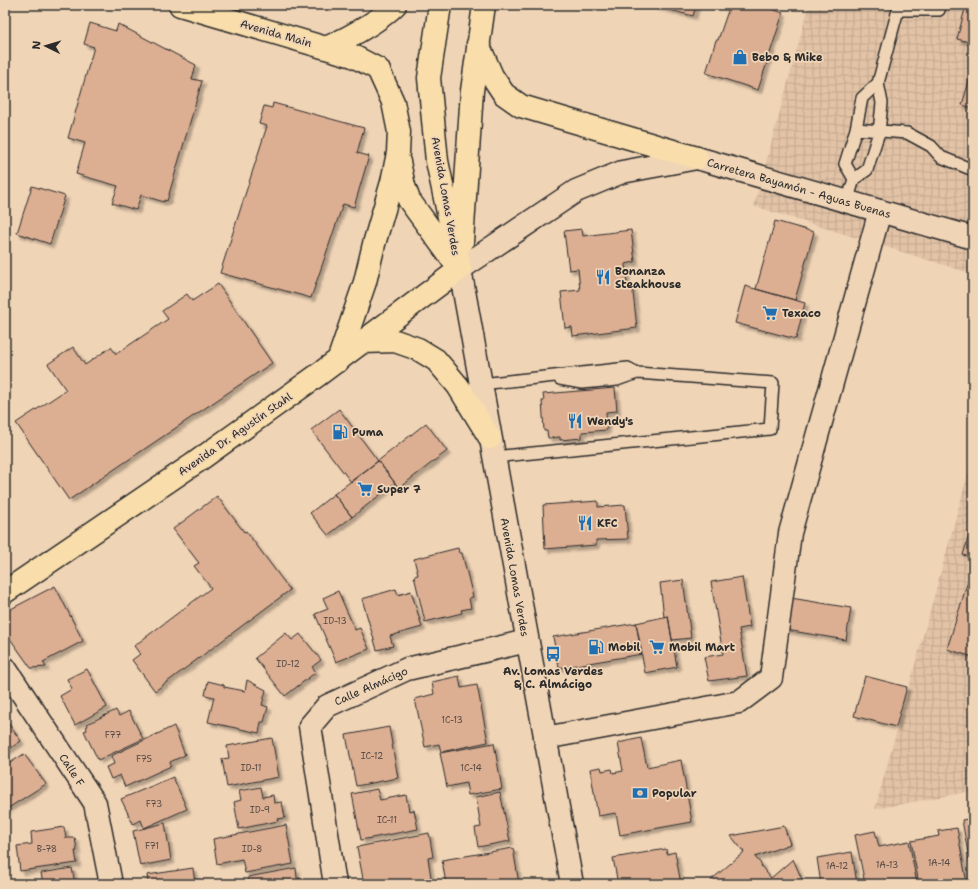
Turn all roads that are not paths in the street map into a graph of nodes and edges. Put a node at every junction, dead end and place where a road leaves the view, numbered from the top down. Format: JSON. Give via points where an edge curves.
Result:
{"nodes":[{"id":1,"x":180,"y":5,"type":"edge"},
{"id":2,"x":395,"y":5,"type":"edge"},
{"id":3,"x":440,"y":5,"type":"edge"},
{"id":4,"x":484,"y":5,"type":"edge"},
{"id":5,"x":941,"y":5,"type":"edge"},
{"id":6,"x":897,"y":7,"type":"edge"},
{"id":7,"x":478,"y":44,"type":"junction"},
{"id":8,"x":326,"y":48,"type":"junction"},
{"id":9,"x":878,"y":83,"type":"junction"},
{"id":10,"x":856,"y":129,"type":"junction"},
{"id":11,"x":879,"y":132,"type":"junction"},
{"id":12,"x":398,"y":153,"type":"junction"},
{"id":13,"x":697,"y":158,"type":"junction"},
{"id":14,"x":973,"y":170,"type":"edge"},
{"id":15,"x":854,"y":179,"type":"junction"},
{"id":16,"x":847,"y":202,"type":"junction"},
{"id":17,"x":880,"y":211,"type":"junction"},
{"id":18,"x":973,"y":238,"type":"edge"},
{"id":19,"x":460,"y":269,"type":"junction"},
{"id":20,"x":363,"y":342,"type":"junction"},
{"id":21,"x":338,"y":361,"type":"junction"},
{"id":22,"x":637,"y":373,"type":"junction"},
{"id":23,"x":546,"y":377,"type":"junction"},
{"id":24,"x":481,"y":384,"type":"junction"},
{"id":25,"x":492,"y":447,"type":"junction"},
{"id":26,"x":5,"y":592,"type":"edge"},
{"id":27,"x":527,"y":641,"type":"junction"},
{"id":28,"x":5,"y":668,"type":"edge"},
{"id":29,"x":545,"y":738,"type":"junction"},
{"id":30,"x":111,"y":884,"type":"edge"},
{"id":31,"x":336,"y":884,"type":"edge"},
{"id":32,"x":572,"y":884,"type":"edge"}],
"edges":[{"from":1,"to":8,"type":"highway","name":"Avenida Main"},
{"from":2,"to":8,"type":"highway","via":[[388,13]]},
{"from":3,"to":19,"type":"highway","name":"Avenida Lomas Verdes","via":[[429,78],[437,161]]},
{"from":4,"to":7,"type":"highway","name":"Avenida Lomas Verdes"},
{"from":5,"to":6,"type":"lane","via":[[939,10]]},
{"from":6,"to":9,"type":"lane"},
{"from":7,"to":13,"type":"highway","via":[[492,76],[504,94],[521,106]]},
{"from":7,"to":19,"type":"highway","name":"Avenida Lomas Verdes","via":[[472,91]]},
{"from":8,"to":12,"type":"highway","name":"Avenida Main","via":[[353,56],[378,69],[394,102],[400,132]]},
{"from":9,"to":10,"type":"lane","via":[[862,98]]},
{"from":9,"to":11,"type":"lane","via":[[882,103]]},
{"from":10,"to":11,"type":"lane"},
{"from":10,"to":15,"type":"lane","via":[[846,164]]},
{"from":11,"to":14,"type":"lane","via":[[907,133],[931,146],[941,157]]},
{"from":11,"to":15,"type":"lane","via":[[867,170]]},
{"from":12,"to":19,"type":"highway","via":[[404,186],[410,200]]},
{"from":12,"to":21,"type":"highway","via":[[365,282]]},
{"from":13,"to":16,"type":"street","name":"Carretera Bayamón - Aguas Buenas"},
{"from":13,"to":19,"type":"street","name":"Carretera Bayamón - Aguas Buenas","via":[[622,172],[576,191]]},
{"from":15,"to":16,"type":"lane"},
{"from":16,"to":17,"type":"street","name":"Carretera Bayamón - Aguas Buenas"},
{"from":17,"to":18,"type":"street","name":"Carretera Bayamón - Aguas Buenas"},
{"from":17,"to":29,"type":"street","via":[[790,533],[771,678],[739,702]]},
{"from":19,"to":20,"type":"highway","name":"Avenida Dr. Agustín Stahl"},
{"from":19,"to":24,"type":"street","name":"Avenida Lomas Verdes"},
{"from":20,"to":21,"type":"highway","name":"Avenida Dr. Agustín Stahl"},
{"from":20,"to":25,"type":"highway","via":[[395,342],[418,349],[436,360],[458,386]]},
{"from":21,"to":26,"type":"highway","name":"Avenida Dr. Agustín Stahl","via":[[195,463]]},
{"from":22,"to":23,"type":"lane","via":[[628,368]]},
{"from":22,"to":23,"type":"lane","via":[[617,380],[582,383]]},
{"from":22,"to":25,"type":"lane","via":[[773,383],[770,429]]},
{"from":23,"to":24,"type":"lane"},
{"from":24,"to":25,"type":"street","name":"Avenida Lomas Verdes"},
{"from":25,"to":27,"type":"street","name":"Avenida Lomas Verdes"},
{"from":27,"to":29,"type":"street","name":"Avenida Lomas Verdes"},
{"from":27,"to":31,"type":"street","name":"Calle Almácigo","via":[[406,669],[327,706],[310,726]]},
{"from":28,"to":30,"type":"street","name":"Calle F","via":[[94,803]]},
{"from":29,"to":32,"type":"street","name":"Avenida Lomas Verdes"}]}
